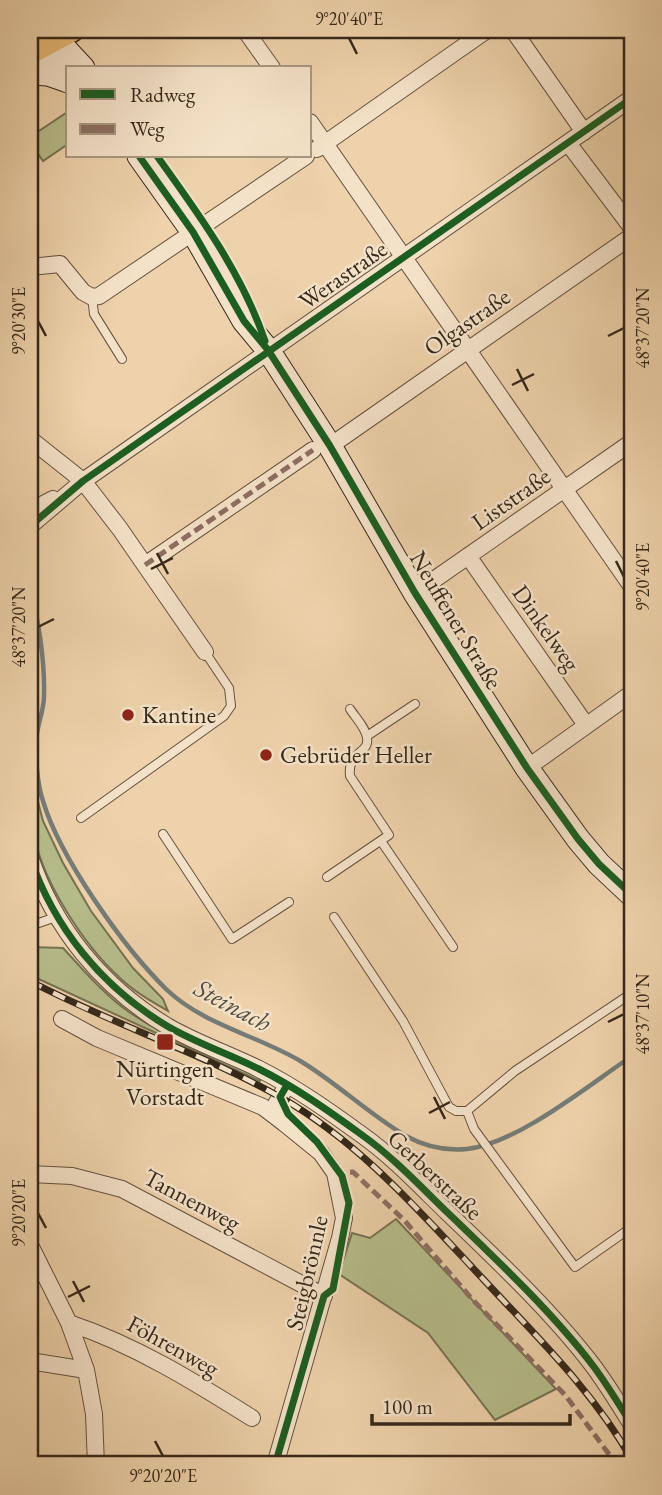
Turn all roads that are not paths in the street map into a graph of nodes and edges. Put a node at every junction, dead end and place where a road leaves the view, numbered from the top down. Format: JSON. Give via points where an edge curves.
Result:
{"nodes":[{"id":1,"x":81,"y":30,"type":"edge"},
{"id":2,"x":487,"y":30,"type":"edge"},
{"id":3,"x":513,"y":30,"type":"edge"},
{"id":4,"x":248,"y":31,"type":"edge"},
{"id":5,"x":46,"y":37,"type":"edge"},
{"id":6,"x":81,"y":66,"type":"edge"},
{"id":7,"x":89,"y":66,"type":"edge"},
{"id":8,"x":271,"y":66,"type":"edge"},
{"id":9,"x":30,"y":73,"type":"edge"},
{"id":10,"x":66,"y":77,"type":"edge"},
{"id":11,"x":66,"y":80,"type":"edge"},
{"id":12,"x":632,"y":97,"type":"edge"},
{"id":13,"x":312,"y":125,"type":"edge"},
{"id":14,"x":584,"y":132,"type":"junction"},
{"id":15,"x":325,"y":143,"type":"junction"},
{"id":16,"x":568,"y":143,"type":"junction"},
{"id":17,"x":312,"y":152,"type":"edge"},
{"id":18,"x":141,"y":158,"type":"edge"},
{"id":19,"x":158,"y":158,"type":"edge"},
{"id":20,"x":304,"y":158,"type":"edge"},
{"id":21,"x":632,"y":228,"type":"edge"},
{"id":22,"x":199,"y":229,"type":"junction"},
{"id":23,"x":632,"y":236,"type":"edge"},
{"id":24,"x":404,"y":257,"type":"junction"},
{"id":25,"x":30,"y":267,"type":"edge"},
{"id":26,"x":92,"y":297,"type":"junction"},
{"id":27,"x":467,"y":349,"type":"junction"},
{"id":28,"x":268,"y":351,"type":"junction"},
{"id":29,"x":122,"y":359,"type":"dead end"},
{"id":30,"x":30,"y":439,"type":"edge"},
{"id":31,"x":632,"y":442,"type":"edge"},
{"id":32,"x":321,"y":448,"type":"junction"},
{"id":33,"x":80,"y":483,"type":"junction"},
{"id":34,"x":564,"y":490,"type":"junction"},
{"id":35,"x":30,"y":510,"type":"edge"},
{"id":36,"x":30,"y":526,"type":"edge"},
{"id":37,"x":468,"y":556,"type":"junction"},
{"id":38,"x":145,"y":565,"type":"junction"},
{"id":39,"x":632,"y":587,"type":"edge"},
{"id":40,"x":415,"y":593,"type":"junction"},
{"id":41,"x":205,"y":652,"type":"joint"},
{"id":42,"x":632,"y":693,"type":"edge"},
{"id":43,"x":415,"y":704,"type":"dead end"},
{"id":44,"x":350,"y":709,"type":"dead end"},
{"id":45,"x":586,"y":725,"type":"junction"},
{"id":46,"x":367,"y":736,"type":"junction"},
{"id":47,"x":527,"y":768,"type":"junction"},
{"id":48,"x":81,"y":818,"type":"dead end"},
{"id":49,"x":163,"y":834,"type":"dead end"},
{"id":50,"x":381,"y":841,"type":"junction"},
{"id":51,"x":30,"y":857,"type":"edge"},
{"id":52,"x":327,"y":877,"type":"dead end"},
{"id":53,"x":632,"y":895,"type":"edge"},
{"id":54,"x":289,"y":902,"type":"dead end"},
{"id":55,"x":56,"y":917,"type":"junction"},
{"id":56,"x":334,"y":917,"type":"dead end"},
{"id":57,"x":30,"y":926,"type":"edge"},
{"id":58,"x":453,"y":947,"type":"dead end"},
{"id":59,"x":632,"y":993,"type":"edge"},
{"id":60,"x":62,"y":1019,"type":"dead end"},
{"id":61,"x":287,"y":1084,"type":"junction"},
{"id":62,"x":467,"y":1111,"type":"junction"},
{"id":63,"x":271,"y":1114,"type":"junction"},
{"id":64,"x":30,"y":1174,"type":"edge"},
{"id":65,"x":632,"y":1227,"type":"edge"},
{"id":66,"x":30,"y":1245,"type":"edge"},
{"id":67,"x":324,"y":1296,"type":"junction"},
{"id":68,"x":69,"y":1323,"type":"junction"},
{"id":69,"x":30,"y":1361,"type":"edge"},
{"id":70,"x":86,"y":1370,"type":"junction"},
{"id":71,"x":252,"y":1418,"type":"dead end"},
{"id":72,"x":632,"y":1425,"type":"edge"},
{"id":73,"x":96,"y":1465,"type":"edge"},
{"id":74,"x":275,"y":1465,"type":"edge"}],
"edges":[{"from":1,"to":7,"type":"main road"},
{"from":2,"to":15,"type":"street"},
{"from":3,"to":14,"type":"street"},
{"from":4,"to":8,"type":"street"},
{"from":5,"to":6,"type":"main road"},
{"from":5,"to":10,"type":"main road"},
{"from":9,"to":11,"type":"main road"},
{"from":12,"to":14,"type":"street","name":"Werastraße"},
{"from":13,"to":15,"type":"street"},
{"from":14,"to":16,"type":"street","name":"Werastraße"},
{"from":15,"to":17,"type":"street"},
{"from":15,"to":24,"type":"street"},
{"from":16,"to":21,"type":"street"},
{"from":16,"to":24,"type":"street","name":"Werastraße"},
{"from":18,"to":22,"type":"main road","name":"Neuffener Straße"},
{"from":19,"to":22,"type":"main road","name":"Neuffener Straße"},
{"from":20,"to":22,"type":"street"},
{"from":22,"to":26,"type":"street"},
{"from":22,"to":28,"type":"main road","name":"Neuffener Straße","via":[[256,315]]},
{"from":23,"to":27,"type":"street","name":"Olgastraße"},
{"from":24,"to":27,"type":"street"},
{"from":24,"to":28,"type":"street","name":"Werastraße"},
{"from":25,"to":26,"type":"street","via":[[60,264]]},
{"from":26,"to":29,"type":"lane","via":[[94,314]]},
{"from":27,"to":32,"type":"street","name":"Olgastraße"},
{"from":27,"to":34,"type":"street"},
{"from":28,"to":32,"type":"main road","name":"Neuffener Straße"},
{"from":28,"to":33,"type":"street","name":"Werastraße"},
{"from":30,"to":33,"type":"street"},
{"from":31,"to":34,"type":"street","name":"Liststraße"},
{"from":32,"to":38,"type":"street","name":"Olgastraße"},
{"from":32,"to":40,"type":"main road","name":"Neuffener Straße"},
{"from":33,"to":35,"type":"street","name":"Werastraße"},
{"from":33,"to":36,"type":"street","name":"Werastraße"},
{"from":33,"to":38,"type":"street"},
{"from":34,"to":37,"type":"street","name":"Liststraße"},
{"from":34,"to":39,"type":"street"},
{"from":37,"to":40,"type":"street","name":"Liststraße"},
{"from":37,"to":45,"type":"street","name":"Dinkelweg"},
{"from":38,"to":41,"type":"street"},
{"from":40,"to":47,"type":"main road","name":"Neuffener Straße"},
{"from":41,"to":48,"type":"lane","via":[[229,688],[231,706]]},
{"from":42,"to":45,"type":"street"},
{"from":43,"to":46,"type":"lane"},
{"from":44,"to":46,"type":"lane"},
{"from":45,"to":47,"type":"street"},
{"from":46,"to":50,"type":"lane","via":[[365,749],[349,765],[350,776],[389,835]]},
{"from":47,"to":53,"type":"main road","name":"Neuffener Straße","via":[[599,864]]},
{"from":49,"to":54,"type":"lane","via":[[232,939]]},
{"from":50,"to":52,"type":"lane"},
{"from":50,"to":58,"type":"lane"},
{"from":51,"to":55,"type":"street","name":"Gerberstraße"},
{"from":55,"to":57,"type":"lane"},
{"from":55,"to":61,"type":"street","name":"Gerberstraße","via":[[95,968],[144,1010],[168,1027]]},
{"from":56,"to":62,"type":"lane","via":[[403,1021],[449,1107]]},
{"from":59,"to":62,"type":"lane","via":[[515,1072]]},
{"from":60,"to":63,"type":"street","name":"Steigbrönnle"},
{"from":61,"to":63,"type":"street"},
{"from":61,"to":72,"type":"street","name":"Gerberstraße","via":[[364,1136],[488,1251],[593,1367]]},
{"from":62,"to":65,"type":"lane","via":[[474,1129],[575,1267]]},
{"from":63,"to":67,"type":"street","name":"Steigbrönnle","via":[[321,1153],[335,1173],[344,1218]]},
{"from":64,"to":67,"type":"street","name":"Tannenweg","via":[[72,1176],[122,1189]]},
{"from":66,"to":68,"type":"street"},
{"from":67,"to":74,"type":"street","name":"Steigbrönnle"},
{"from":68,"to":70,"type":"street"},
{"from":68,"to":71,"type":"street","name":"Föhrenweg","via":[[104,1335],[183,1375]]},
{"from":69,"to":70,"type":"street"},
{"from":70,"to":73,"type":"street"}]}
